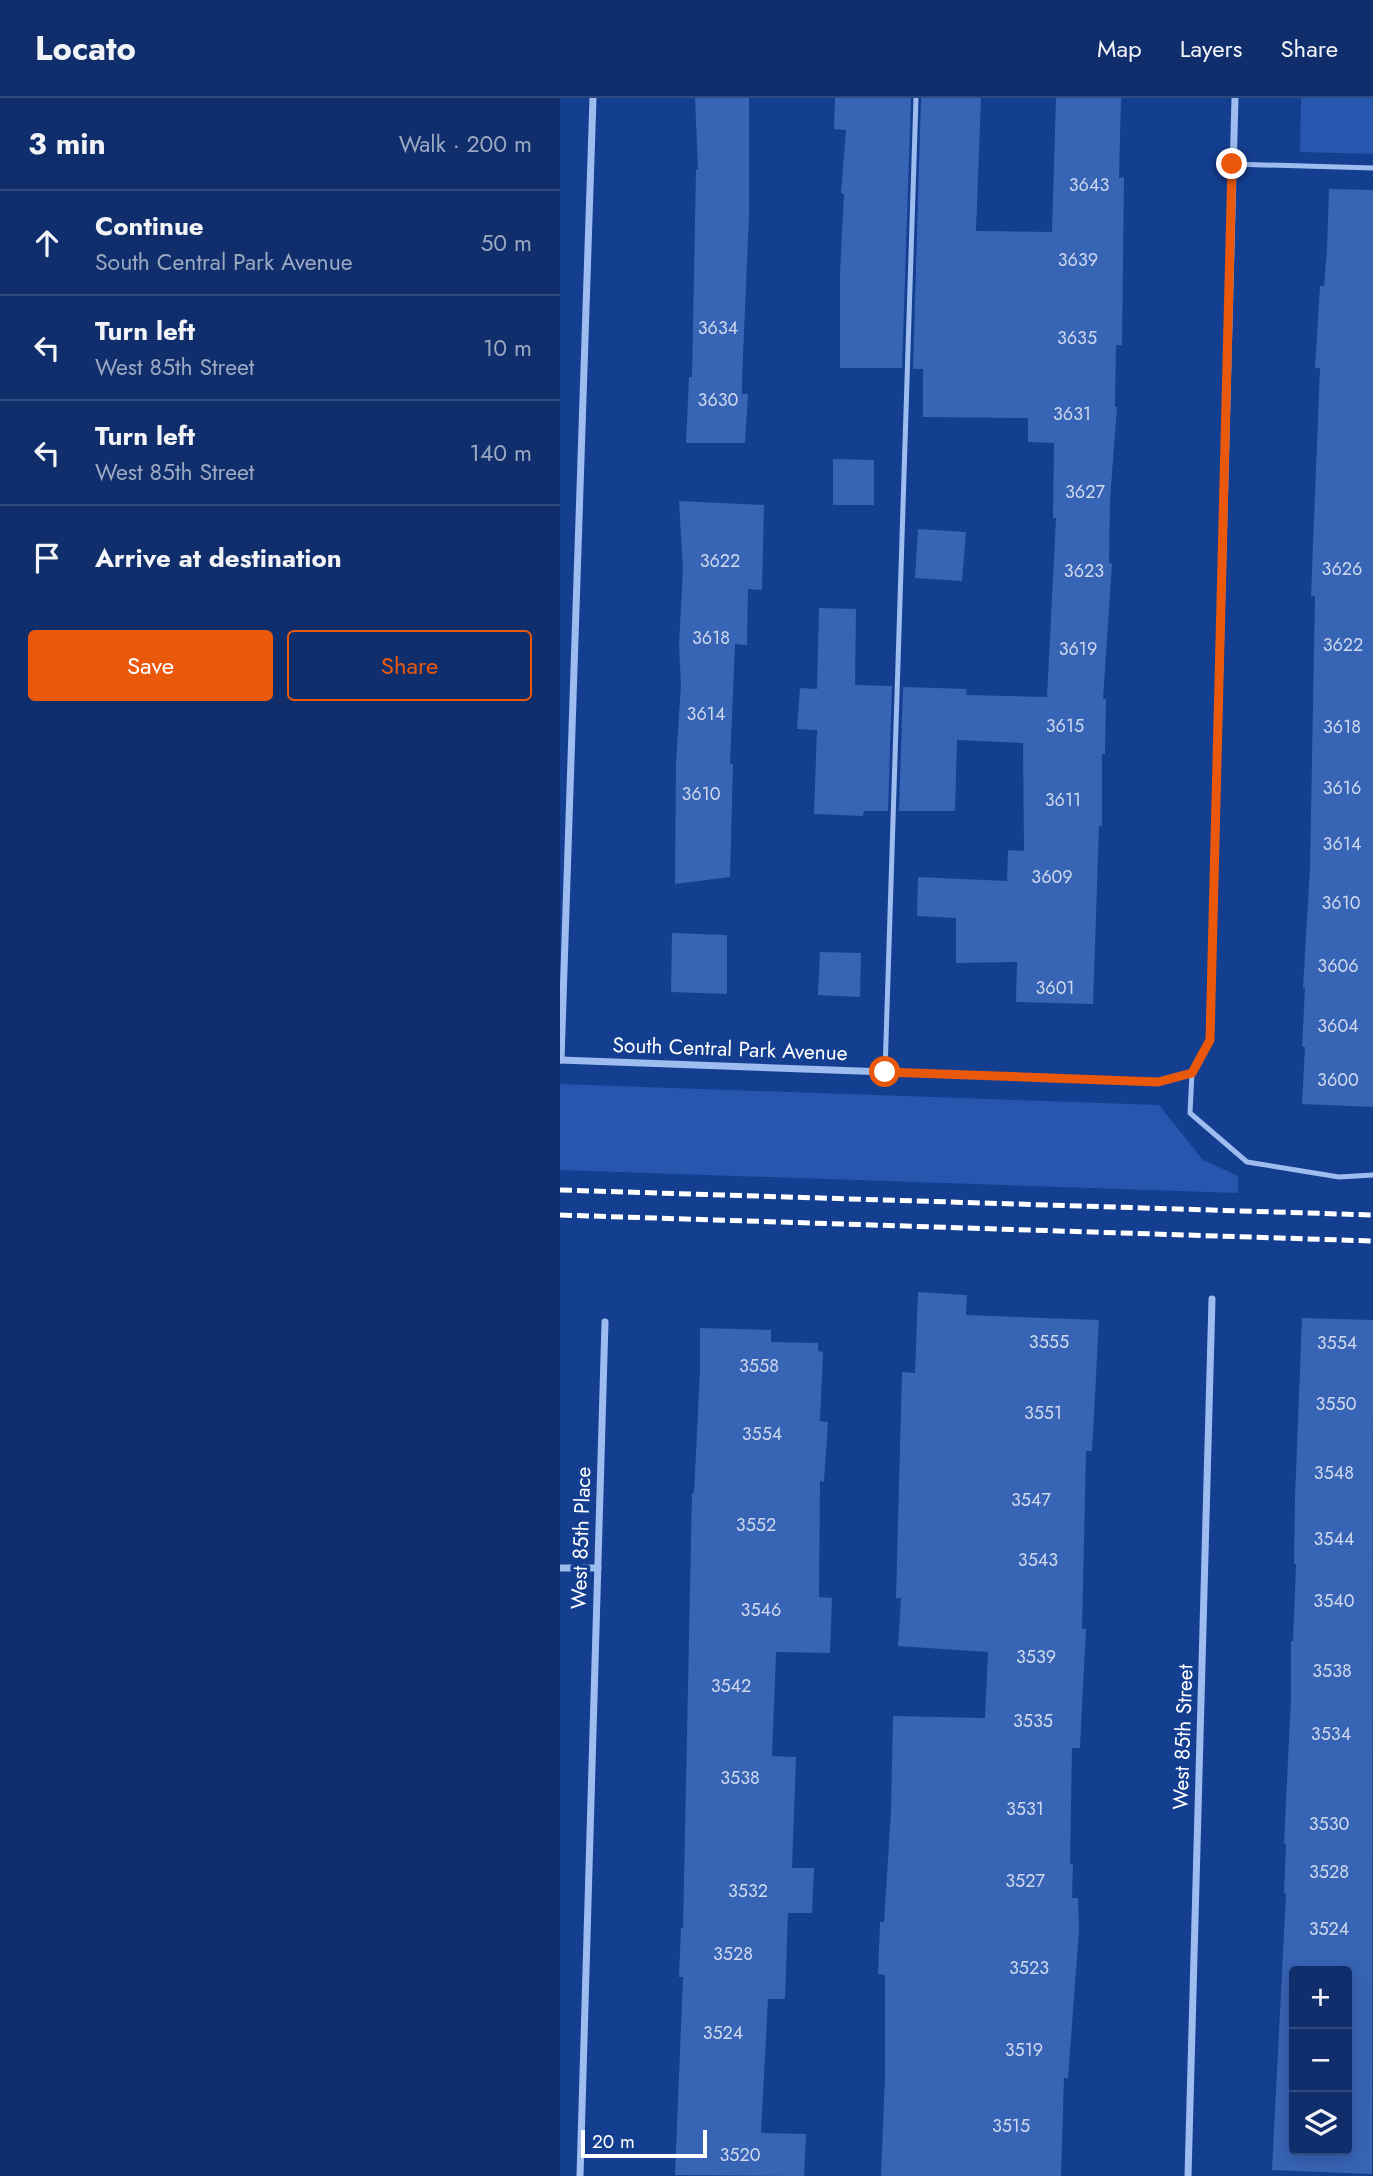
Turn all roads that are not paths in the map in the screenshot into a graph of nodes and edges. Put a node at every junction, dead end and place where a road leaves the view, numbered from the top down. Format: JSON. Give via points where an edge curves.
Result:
{"nodes":[{"id":1,"x":593,"y":98,"type":"edge"},
{"id":2,"x":916,"y":98,"type":"edge"},
{"id":3,"x":1235,"y":98,"type":"edge"},
{"id":4,"x":1232,"y":164,"type":"junction"},
{"id":5,"x":1373,"y":168,"type":"edge"},
{"id":6,"x":560,"y":1059,"type":"edge"},
{"id":7,"x":885,"y":1072,"type":"junction"},
{"id":8,"x":1192,"y":1073,"type":"junction"},
{"id":9,"x":1373,"y":1175,"type":"edge"},
{"id":10,"x":1212,"y":1299,"type":"dead end"},
{"id":11,"x":605,"y":1322,"type":"dead end"},
{"id":12,"x":560,"y":1568,"type":"edge"},
{"id":13,"x":598,"y":1568,"type":"junction"},
{"id":14,"x":580,"y":2176,"type":"edge"},
{"id":15,"x":1188,"y":2176,"type":"edge"}],
"edges":[{"from":1,"to":6,"type":"street"},
{"from":2,"to":7,"type":"lane"},
{"from":3,"to":4,"type":"street"},
{"from":4,"to":5,"type":"lane"},
{"from":4,"to":8,"type":"street","via":[[1210,1040]]},
{"from":6,"to":7,"type":"street","name":"South Central Park Avenue"},
{"from":7,"to":8,"type":"street","name":"South Central Park Avenue","via":[[1158,1082]]},
{"from":8,"to":9,"type":"lane","via":[[1190,1113],[1247,1161],[1339,1177]]},
{"from":10,"to":15,"type":"street","name":"West 85th Street"},
{"from":11,"to":13,"type":"street","name":"West 85th Place"},
{"from":12,"to":13,"type":"street"},
{"from":13,"to":14,"type":"street","name":"West 85th Place"}]}
